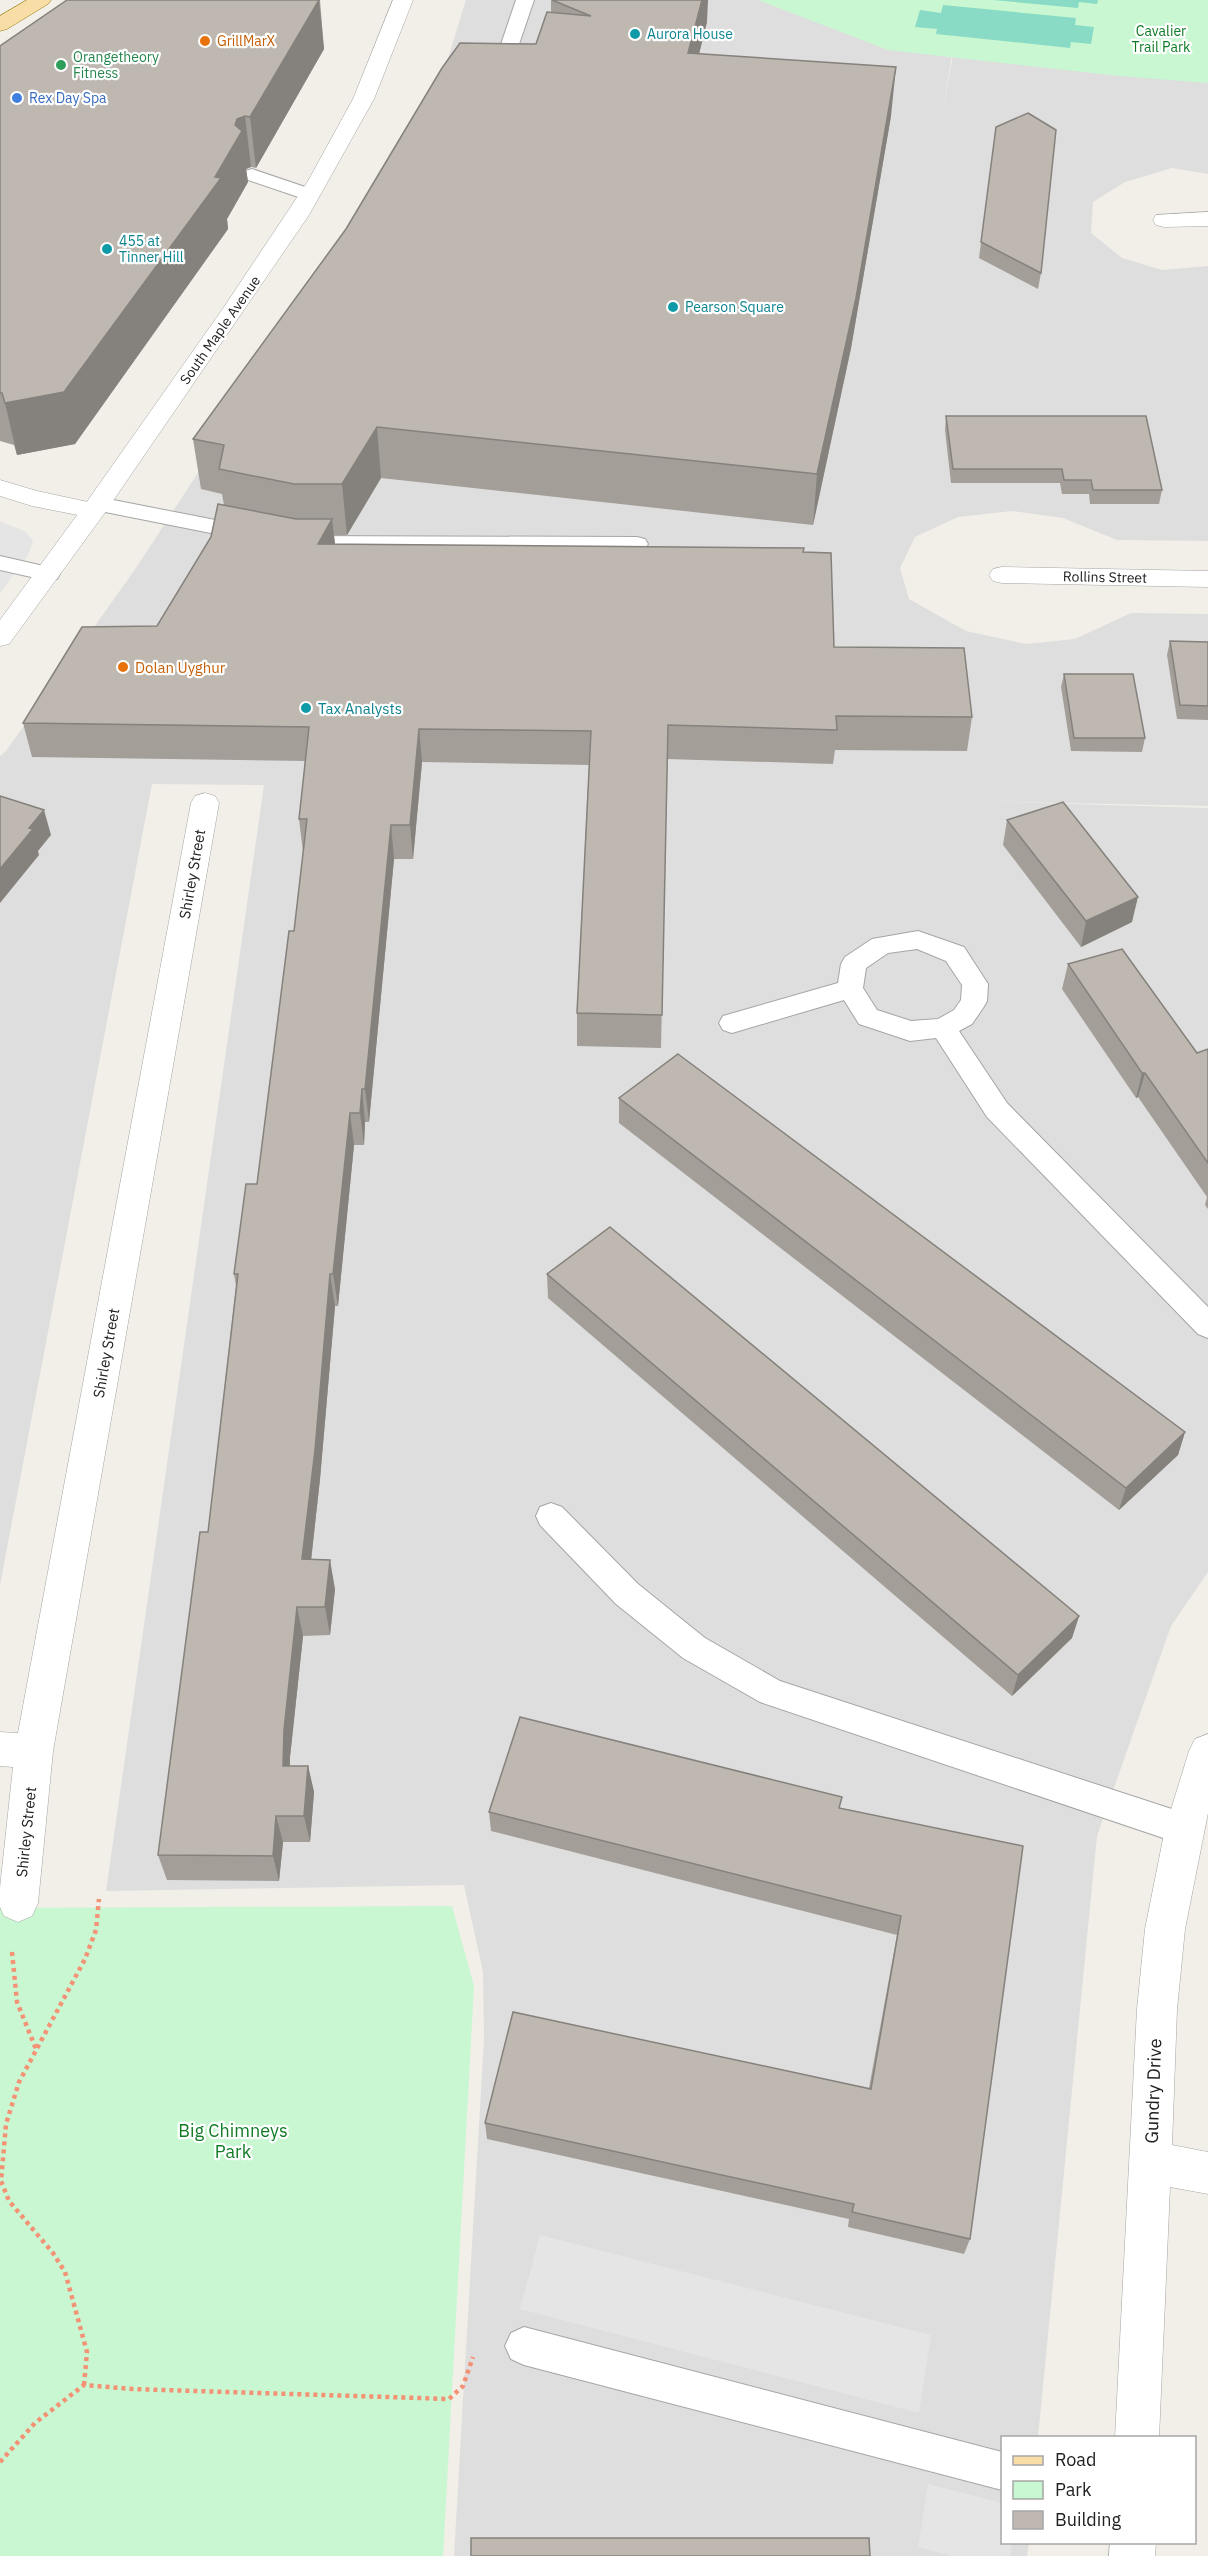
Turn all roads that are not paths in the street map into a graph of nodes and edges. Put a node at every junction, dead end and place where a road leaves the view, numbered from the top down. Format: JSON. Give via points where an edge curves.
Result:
{"nodes":[{"id":1,"x":41,"y":0,"type":"edge"},
{"id":2,"x":403,"y":0,"type":"edge"},
{"id":3,"x":525,"y":0,"type":"edge"},
{"id":4,"x":0,"y":25,"type":"edge"},
{"id":5,"x":506,"y":56,"type":"edge"},
{"id":6,"x":252,"y":174,"type":"dead end"},
{"id":7,"x":310,"y":195,"type":"junction"},
{"id":8,"x":1208,"y":219,"type":"edge"},
{"id":9,"x":1164,"y":220,"type":"dead end"},
{"id":10,"x":0,"y":488,"type":"edge"},
{"id":11,"x":96,"y":507,"type":"junction"},
{"id":12,"x":637,"y":544,"type":"edge"},
{"id":13,"x":0,"y":563,"type":"edge"},
{"id":14,"x":49,"y":574,"type":"junction"},
{"id":15,"x":1002,"y":575,"type":"dead end"},
{"id":16,"x":1208,"y":579,"type":"edge"},
{"id":17,"x":0,"y":638,"type":"edge"},
{"id":18,"x":205,"y":804,"type":"dead end"},
{"id":19,"x":850,"y":989,"type":"junction"},
{"id":20,"x":732,"y":1023,"type":"dead end"},
{"id":21,"x":943,"y":1028,"type":"junction"},
{"id":22,"x":1208,"y":1326,"type":"edge"},
{"id":23,"x":550,"y":1516,"type":"dead end"},
{"id":24,"x":17,"y":1750,"type":"edge"},
{"id":25,"x":1208,"y":1751,"type":"edge"},
{"id":26,"x":1184,"y":1829,"type":"junction"},
{"id":27,"x":18,"y":1903,"type":"road end"},
{"id":28,"x":1151,"y":2162,"type":"junction"},
{"id":29,"x":1208,"y":2173,"type":"edge"},
{"id":30,"x":525,"y":2346,"type":"dead end"},
{"id":31,"x":1137,"y":2436,"type":"edge"},
{"id":32,"x":1001,"y":2471,"type":"edge"}],
"edges":[{"from":1,"to":4,"type":"main road"},
{"from":2,"to":7,"type":"street","name":"South Maple Avenue","via":[[358,112]]},
{"from":3,"to":5,"type":"lane"},
{"from":6,"to":7,"type":"lane"},
{"from":7,"to":11,"type":"street","name":"South Maple Avenue"},
{"from":8,"to":9,"type":"street"},
{"from":10,"to":11,"type":"street","via":[[32,498]]},
{"from":11,"to":12,"type":"lane","via":[[300,544]]},
{"from":11,"to":14,"type":"street","name":"South Maple Avenue"},
{"from":13,"to":14,"type":"lane"},
{"from":14,"to":17,"type":"street","name":"South Maple Avenue"},
{"from":15,"to":16,"type":"street","name":"Rollins Street"},
{"from":18,"to":24,"type":"street","name":"Shirley Street"},
{"from":19,"to":20,"type":"lane"},
{"from":19,"to":21,"type":"lane","via":[[868,1017],[910,1031]]},
{"from":19,"to":21,"type":"lane","via":[[854,964],[881,945],[918,940],[955,954],[975,984],[974,1001],[963,1017]]},
{"from":21,"to":22,"type":"lane","via":[[997,1110]]},
{"from":23,"to":26,"type":"lane","via":[[627,1594],[694,1648],[771,1692]]},
{"from":24,"to":27,"type":"street","name":"Shirley Street"},
{"from":25,"to":26,"type":"street","name":"Gundry Drive"},
{"from":26,"to":28,"type":"street","name":"Gundry Drive","via":[[1165,1929],[1156,2009]]},
{"from":28,"to":29,"type":"street"},
{"from":28,"to":31,"type":"street","name":"Gundry Drive"},
{"from":30,"to":32,"type":"lane"}]}
